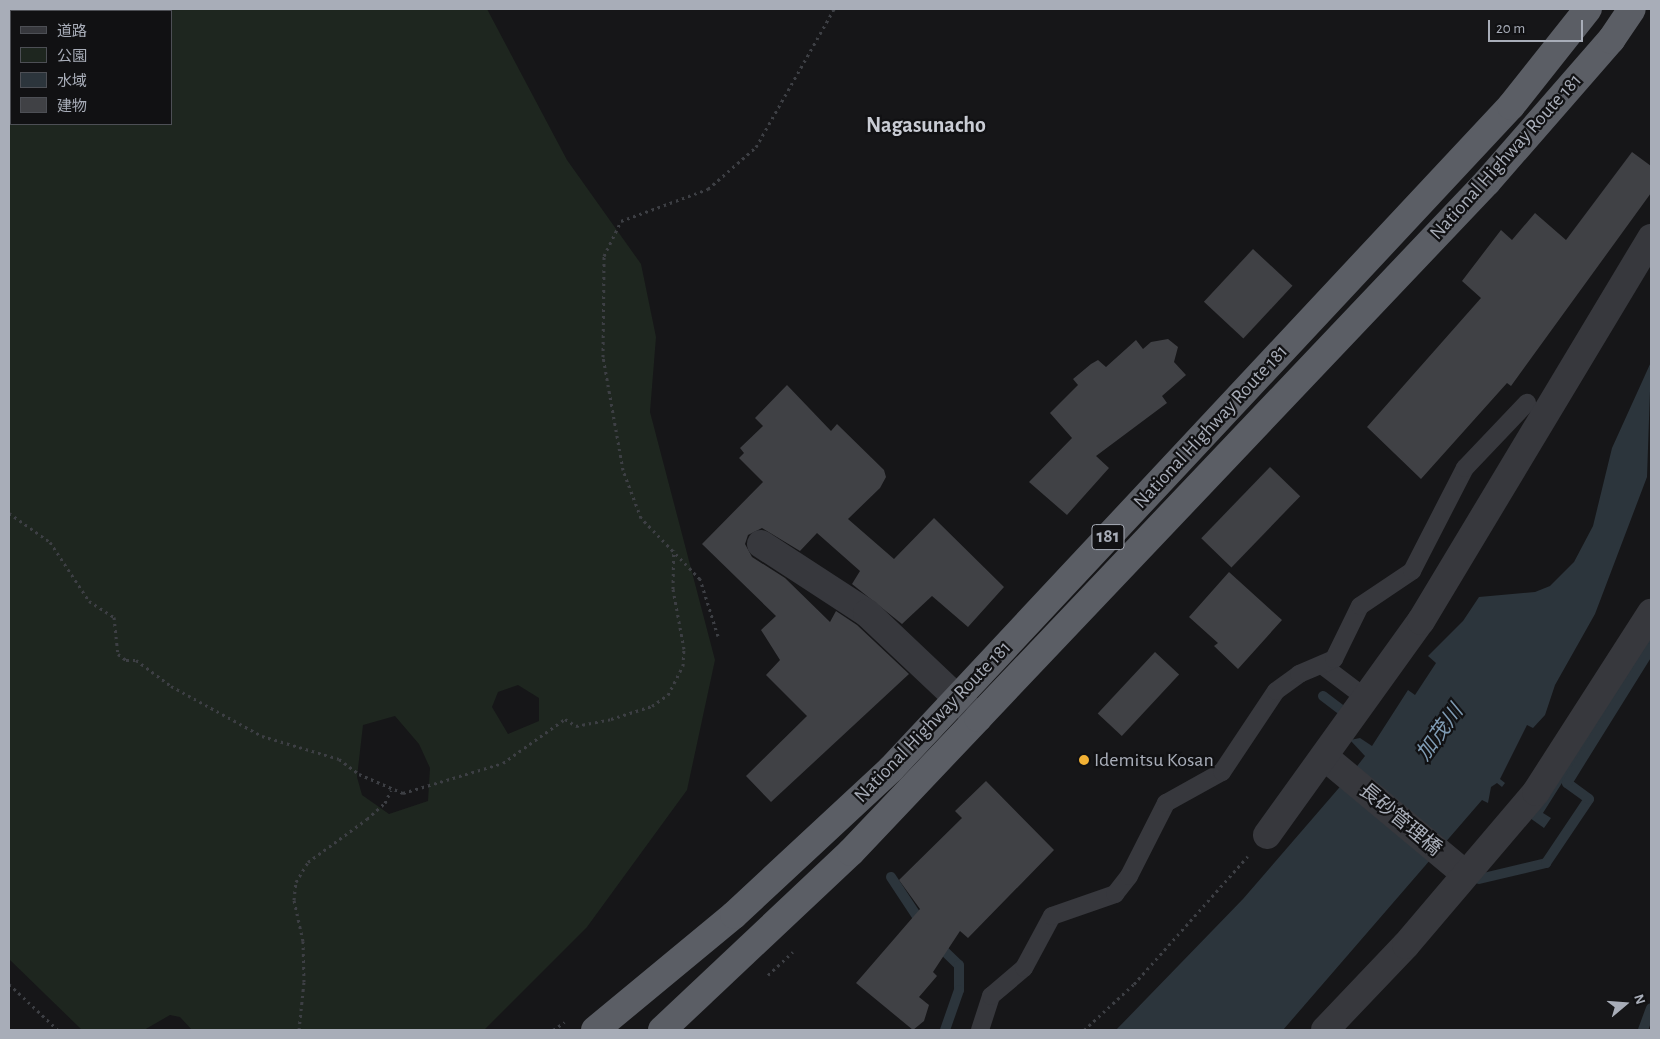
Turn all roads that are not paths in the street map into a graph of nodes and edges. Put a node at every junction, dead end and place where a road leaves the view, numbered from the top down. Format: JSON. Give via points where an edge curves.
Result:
{"nodes":[{"id":1,"x":1588,"y":9,"type":"edge"},
{"id":2,"x":1632,"y":9,"type":"edge"},
{"id":3,"x":1651,"y":238,"type":"edge"},
{"id":4,"x":1530,"y":405,"type":"junction"},
{"id":5,"x":761,"y":544,"type":"dead end"},
{"id":6,"x":1651,"y":613,"type":"edge"},
{"id":7,"x":1322,"y":665,"type":"junction"},
{"id":8,"x":957,"y":699,"type":"junction"},
{"id":9,"x":1367,"y":699,"type":"junction"},
{"id":10,"x":978,"y":718,"type":"junction"},
{"id":11,"x":1326,"y":758,"type":"junction"},
{"id":12,"x":1267,"y":835,"type":"road end"},
{"id":13,"x":1457,"y":868,"type":"junction"},
{"id":14,"x":595,"y":1030,"type":"edge"},
{"id":15,"x":662,"y":1030,"type":"edge"},
{"id":16,"x":980,"y":1030,"type":"edge"},
{"id":17,"x":1325,"y":1030,"type":"edge"}],
"edges":[{"from":1,"to":8,"type":"highway","name":"National Highway Route 181","number":"181","via":[[1511,106]]},
{"from":2,"to":10,"type":"highway","name":"National Highway Route 181","number":"181","via":[[1611,40],[1486,182]]},
{"from":3,"to":4,"type":"street"},
{"from":4,"to":7,"type":"lane","via":[[1466,468],[1418,564],[1360,606],[1340,652]]},
{"from":4,"to":9,"type":"street","via":[[1421,620]]},
{"from":5,"to":8,"type":"street","via":[[867,613]]},
{"from":6,"to":13,"type":"street","via":[[1536,792],[1484,857]]},
{"from":7,"to":9,"type":"lane"},
{"from":7,"to":16,"type":"lane","via":[[1299,674],[1276,691],[1222,772],[1166,803],[1129,876],[1115,894],[1052,916],[1024,968],[991,996]]},
{"from":8,"to":10,"type":"street"},
{"from":8,"to":14,"type":"highway","name":"National Highway Route 181","number":"181","via":[[891,769],[734,915]]},
{"from":9,"to":11,"type":"street"},
{"from":10,"to":15,"type":"highway","name":"National Highway Route 181","number":"181","via":[[851,852]]},
{"from":11,"to":12,"type":"street"},
{"from":11,"to":13,"type":"street","name":"長砂管理橋"},
{"from":13,"to":17,"type":"street","via":[[1406,945]]}]}
